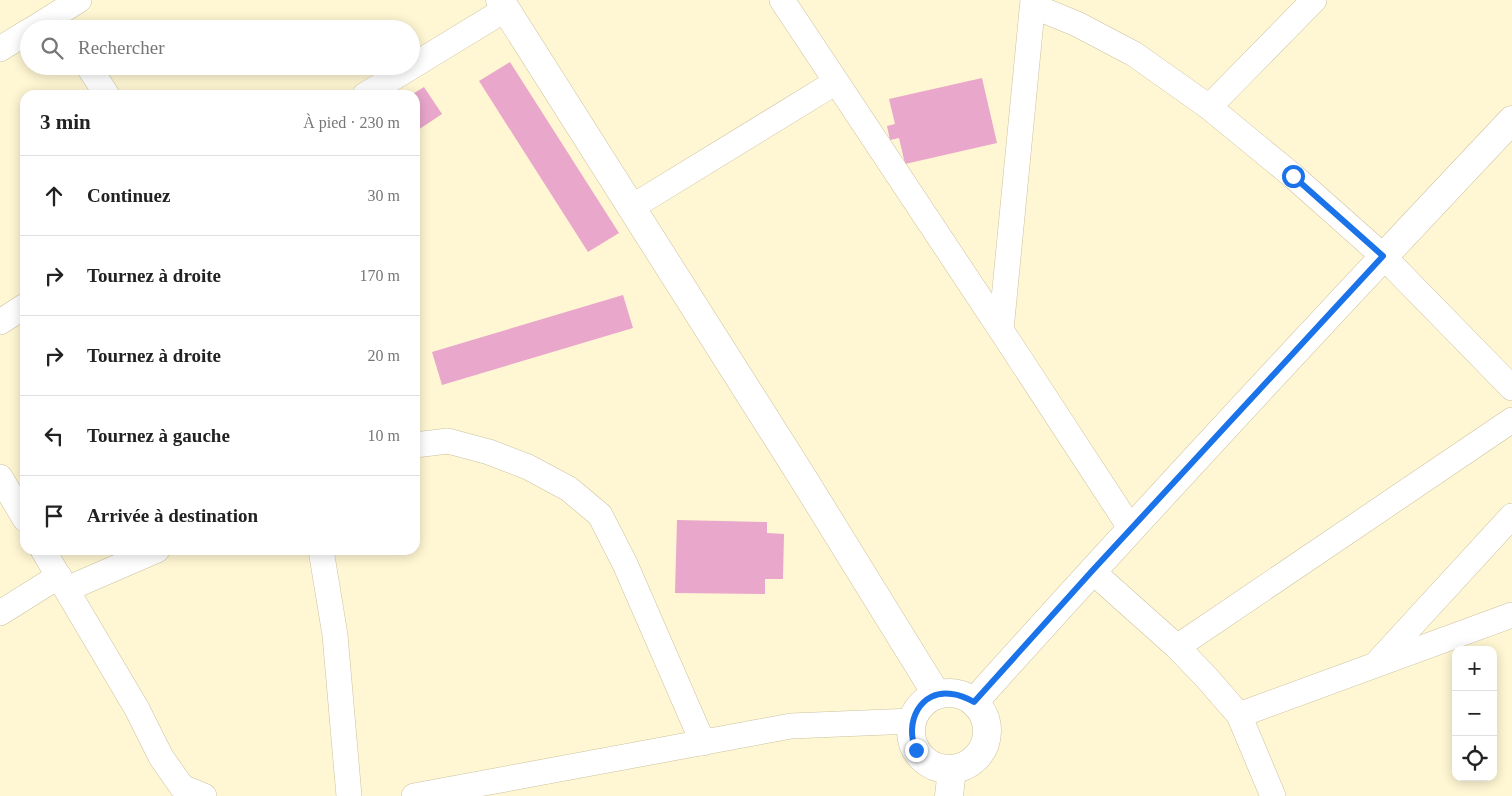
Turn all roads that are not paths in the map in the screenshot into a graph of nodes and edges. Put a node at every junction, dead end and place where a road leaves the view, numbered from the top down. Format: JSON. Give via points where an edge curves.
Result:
{"nodes":[{"id":1,"x":80,"y":0,"type":"edge"},
{"id":2,"x":782,"y":0,"type":"edge"},
{"id":3,"x":1314,"y":0,"type":"edge"},
{"id":4,"x":1033,"y":3,"type":"edge"},
{"id":5,"x":503,"y":5,"type":"edge"},
{"id":6,"x":54,"y":15,"type":"edge"},
{"id":7,"x":20,"y":37,"type":"edge"},
{"id":8,"x":0,"y":49,"type":"edge"},
{"id":9,"x":420,"y":59,"type":"edge"},
{"id":10,"x":94,"y":75,"type":"edge"},
{"id":11,"x":396,"y":75,"type":"edge"},
{"id":12,"x":836,"y":82,"type":"junction"},
{"id":13,"x":104,"y":90,"type":"edge"},
{"id":14,"x":373,"y":90,"type":"edge"},
{"id":15,"x":1209,"y":107,"type":"junction"},
{"id":16,"x":1512,"y":120,"type":"edge"},
{"id":17,"x":632,"y":207,"type":"junction"},
{"id":18,"x":1383,"y":256,"type":"junction"},
{"id":19,"x":20,"y":309,"type":"edge"},
{"id":20,"x":0,"y":322,"type":"edge"},
{"id":21,"x":1001,"y":330,"type":"junction"},
{"id":22,"x":1512,"y":388,"type":"edge"},
{"id":23,"x":1512,"y":420,"type":"edge"},
{"id":24,"x":420,"y":444,"type":"edge"},
{"id":25,"x":0,"y":478,"type":"edge"},
{"id":26,"x":20,"y":511,"type":"edge"},
{"id":27,"x":1512,"y":516,"type":"edge"},
{"id":28,"x":1131,"y":529,"type":"junction"},
{"id":29,"x":46,"y":555,"type":"edge"},
{"id":30,"x":143,"y":555,"type":"edge"},
{"id":31,"x":322,"y":555,"type":"edge"},
{"id":32,"x":1092,"y":571,"type":"junction"},
{"id":33,"x":63,"y":583,"type":"junction"},
{"id":34,"x":0,"y":613,"type":"edge"},
{"id":35,"x":1512,"y":615,"type":"edge"},
{"id":36,"x":1177,"y":647,"type":"junction"},
{"id":37,"x":1374,"y":667,"type":"junction"},
{"id":38,"x":937,"y":695,"type":"junction"},
{"id":39,"x":974,"y":702,"type":"junction"},
{"id":40,"x":1239,"y":715,"type":"junction"},
{"id":41,"x":912,"y":721,"type":"junction"},
{"id":42,"x":703,"y":742,"type":"junction"},
{"id":43,"x":952,"y":769,"type":"junction"},
{"id":44,"x":174,"y":791,"type":"edge"},
{"id":45,"x":204,"y":796,"type":"edge"},
{"id":46,"x":348,"y":796,"type":"edge"},
{"id":47,"x":414,"y":796,"type":"edge"},
{"id":48,"x":949,"y":796,"type":"edge"},
{"id":49,"x":1273,"y":796,"type":"edge"}],
"edges":[{"from":1,"to":6,"type":"street"},
{"from":2,"to":12,"type":"street"},
{"from":3,"to":15,"type":"street"},
{"from":4,"to":15,"type":"street","via":[[1134,54]]},
{"from":4,"to":21,"type":"street"},
{"from":5,"to":9,"type":"street"},
{"from":5,"to":17,"type":"main road"},
{"from":7,"to":8,"type":"street"},
{"from":10,"to":13,"type":"street"},
{"from":11,"to":14,"type":"street"},
{"from":12,"to":17,"type":"street"},
{"from":12,"to":21,"type":"street"},
{"from":15,"to":18,"type":"street"},
{"from":16,"to":18,"type":"main road"},
{"from":17,"to":38,"type":"main road"},
{"from":18,"to":22,"type":"street"},
{"from":18,"to":28,"type":"main road"},
{"from":19,"to":20,"type":"street"},
{"from":21,"to":28,"type":"street"},
{"from":23,"to":36,"type":"street"},
{"from":24,"to":42,"type":"street","via":[[448,441],[528,467],[569,489],[600,515],[625,564]]},
{"from":25,"to":26,"type":"street"},
{"from":27,"to":37,"type":"street"},
{"from":28,"to":32,"type":"main road"},
{"from":29,"to":33,"type":"street"},
{"from":30,"to":33,"type":"street"},
{"from":31,"to":46,"type":"street","via":[[334,635]]},
{"from":32,"to":36,"type":"street"},
{"from":32,"to":39,"type":"main road"},
{"from":33,"to":34,"type":"street"},
{"from":33,"to":44,"type":"street","via":[[137,709]]},
{"from":35,"to":37,"type":"street"},
{"from":36,"to":40,"type":"street"},
{"from":37,"to":40,"type":"street"},
{"from":38,"to":39,"type":"main road","via":[[956,694]]},
{"from":38,"to":41,"type":"main road","via":[[921,705]]},
{"from":39,"to":43,"type":"main road","via":[[986,721],[985,742],[973,761]]},
{"from":40,"to":49,"type":"street"},
{"from":41,"to":42,"type":"street","via":[[791,726]]},
{"from":41,"to":43,"type":"main road","via":[[912,741],[916,750],[931,764]]},
{"from":42,"to":47,"type":"street"},
{"from":43,"to":48,"type":"main road"},
{"from":44,"to":45,"type":"street"}]}
